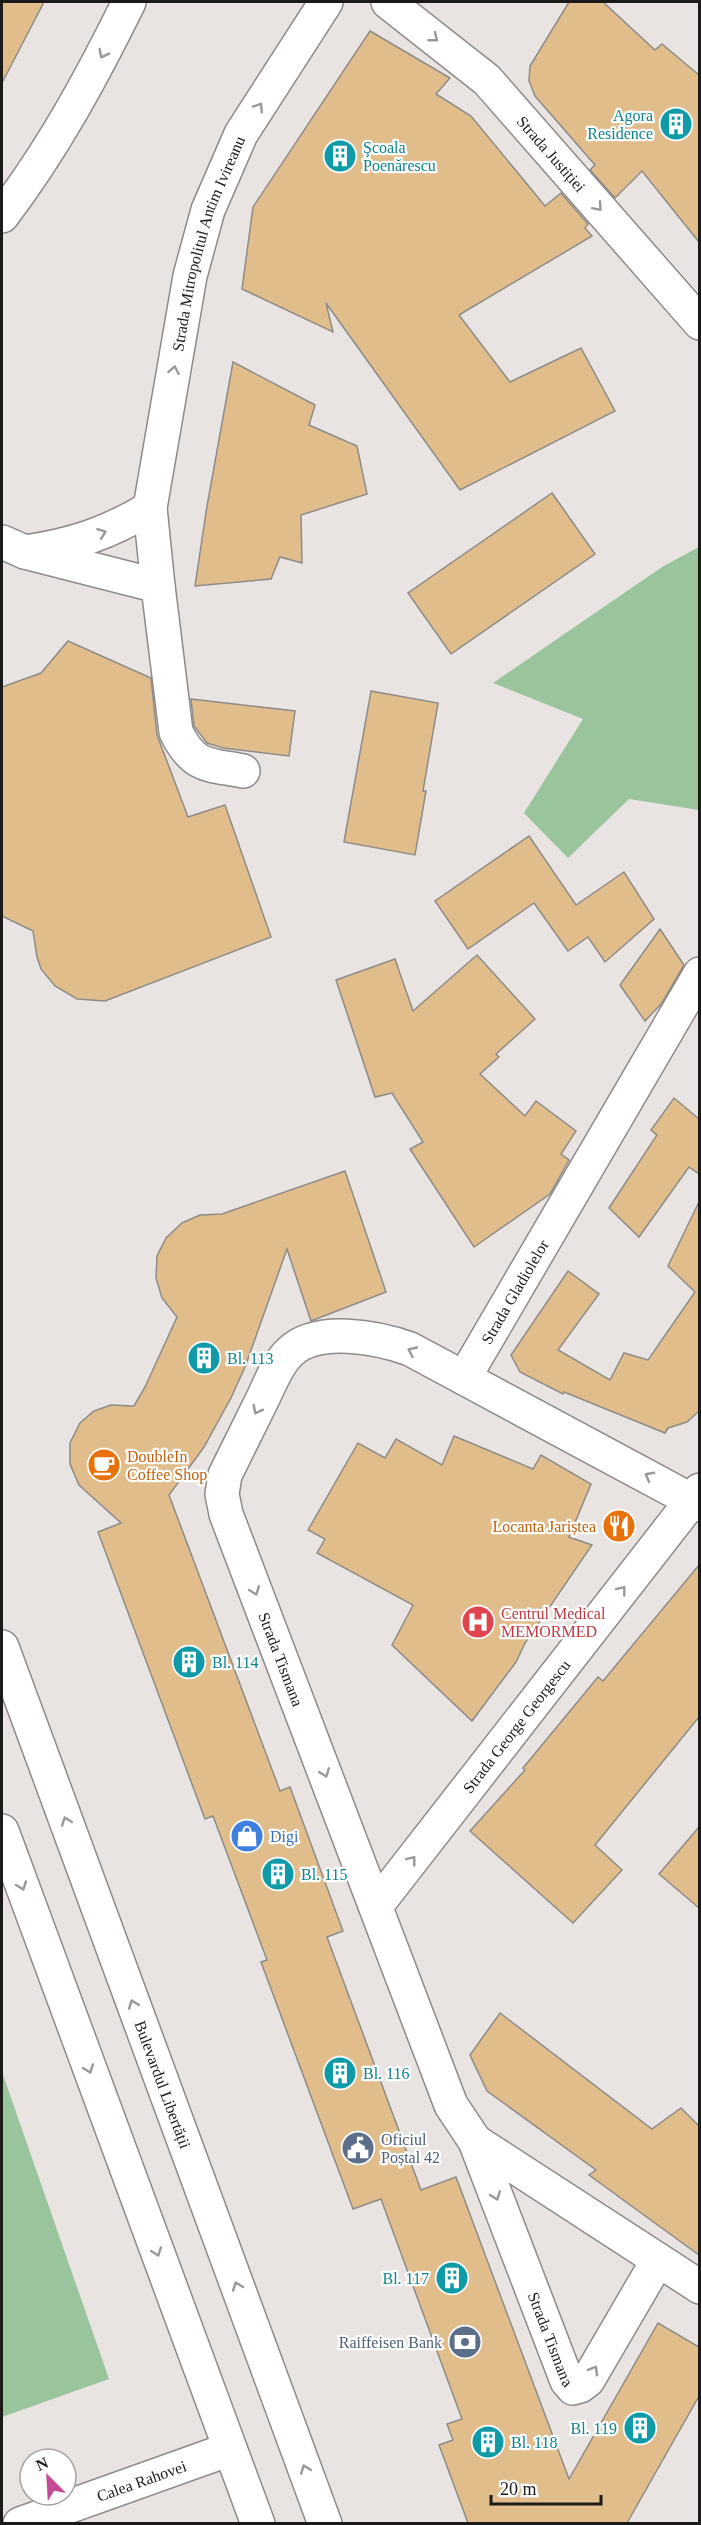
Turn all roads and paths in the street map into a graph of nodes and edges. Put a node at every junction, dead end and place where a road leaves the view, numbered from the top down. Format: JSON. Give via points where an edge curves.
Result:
{"nodes":[{"id":1,"x":129,"y":2,"type":"edge"},
{"id":2,"x":326,"y":2,"type":"edge"},
{"id":3,"x":388,"y":2,"type":"edge"},
{"id":4,"x":2,"y":216,"type":"edge"},
{"id":5,"x":699,"y":323,"type":"edge"},
{"id":6,"x":150,"y":508,"type":"junction"},
{"id":7,"x":13,"y":547,"type":"edge"},
{"id":8,"x":158,"y":586,"type":"junction"},
{"id":9,"x":243,"y":771,"type":"dead end"},
{"id":10,"x":699,"y":974,"type":"edge"},
{"id":11,"x":464,"y":1378,"type":"junction"},
{"id":12,"x":697,"y":1498,"type":"edge"},
{"id":13,"x":2,"y":1647,"type":"edge"},
{"id":14,"x":2,"y":1832,"type":"edge"},
{"id":15,"x":376,"y":1906,"type":"junction"},
{"id":16,"x":475,"y":2141,"type":"junction"},
{"id":17,"x":658,"y":2260,"type":"junction"},
{"id":18,"x":699,"y":2288,"type":"edge"},
{"id":19,"x":230,"y":2449,"type":"junction"},
{"id":20,"x":20,"y":2523,"type":"edge"},
{"id":21,"x":258,"y":2523,"type":"edge"},
{"id":22,"x":325,"y":2523,"type":"edge"}],
"edges":[{"from":1,"to":4,"type":"street","one_way":true,"via":[[82,96]]},
{"from":6,"to":2,"type":"street","name":"Strada Mitropolitul Antim Ivireanu","one_way":true,"via":[[190,276],[207,210],[241,134]]},
{"from":3,"to":5,"type":"street","name":"Strada Justiției","one_way":true,"via":[[487,80]]},
{"from":7,"to":6,"type":"street","one_way":true,"via":[[66,546],[119,526]]},
{"from":6,"to":8,"type":"street","name":"Strada Mitropolitul Antim Ivireanu"},
{"from":7,"to":8,"type":"street"},
{"from":8,"to":9,"type":"street","name":"Strada Mitropolitul Antim Ivireanu","via":[[176,732],[184,749],[199,763]]},
{"from":10,"to":11,"type":"street","name":"Strada Gladiolelor"},
{"from":12,"to":11,"type":"street","one_way":true},
{"from":11,"to":15,"type":"street","name":"Strada Tismana","one_way":true,"via":[[396,1344],[332,1335],[307,1341],[280,1365],[225,1475],[222,1494],[226,1514]]},
{"from":15,"to":12,"type":"street","name":"Strada George Georgescu","one_way":true},
{"from":22,"to":13,"type":"street","name":"Bulevardul Libertății","one_way":true},
{"from":14,"to":19,"type":"street","one_way":true},
{"from":15,"to":16,"type":"street","name":"Strada Tismana","via":[[443,2088]]},
{"from":16,"to":17,"type":"street","name":"Strada Tismana"},
{"from":16,"to":17,"type":"street","name":"Strada Tismana","one_way":true,"via":[[573,2388],[588,2380]]},
{"from":17,"to":18,"type":"street","name":"Strada Tismana"},
{"from":19,"to":20,"type":"street","name":"Calea Rahovei"},
{"from":19,"to":21,"type":"street"}]}
